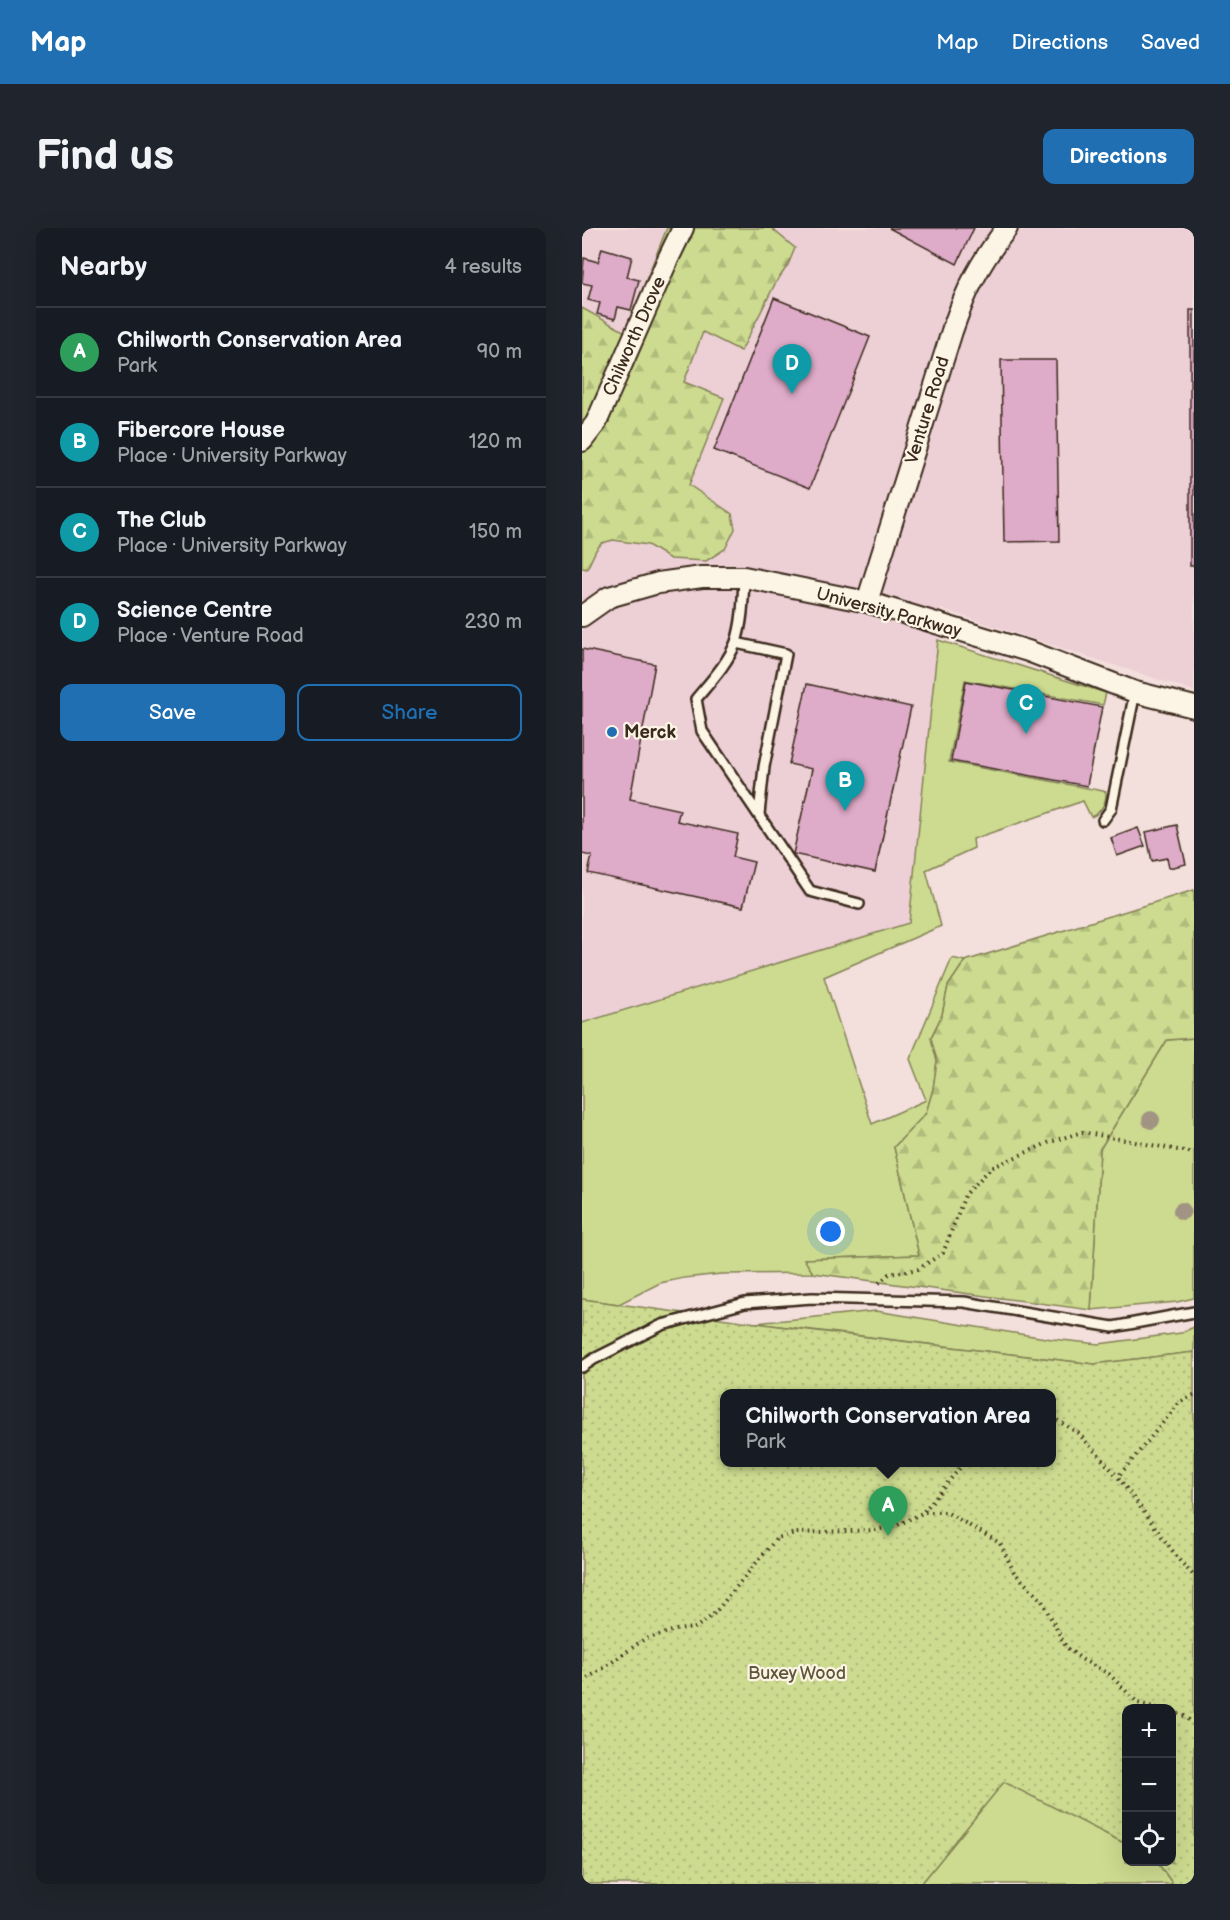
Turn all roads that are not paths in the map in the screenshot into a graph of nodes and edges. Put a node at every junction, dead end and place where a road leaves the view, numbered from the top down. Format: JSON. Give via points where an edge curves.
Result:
{"nodes":[{"id":1,"x":684,"y":228,"type":"edge"},
{"id":2,"x":1007,"y":228,"type":"edge"},
{"id":3,"x":582,"y":441,"type":"edge"},
{"id":4,"x":744,"y":577,"type":"junction"},
{"id":5,"x":867,"y":602,"type":"junction"},
{"id":6,"x":582,"y":616,"type":"edge"},
{"id":7,"x":736,"y":643,"type":"junction"},
{"id":8,"x":1135,"y":692,"type":"junction"},
{"id":9,"x":1194,"y":707,"type":"edge"},
{"id":10,"x":759,"y":814,"type":"junction"},
{"id":11,"x":1103,"y":820,"type":"dead end"},
{"id":12,"x":860,"y":904,"type":"dead end"},
{"id":13,"x":1194,"y":1312,"type":"edge"},
{"id":14,"x":582,"y":1366,"type":"edge"}],
"edges":[{"from":1,"to":3,"type":"street","name":"Chilworth Drove","via":[[596,423]]},
{"from":2,"to":5,"type":"street","name":"Venture Road","via":[[987,253],[966,292]]},
{"from":4,"to":5,"type":"street","name":"University Parkway"},
{"from":4,"to":6,"type":"street","name":"University Parkway","via":[[658,583],[609,597]]},
{"from":4,"to":7,"type":"lane"},
{"from":5,"to":8,"type":"street","name":"University Parkway","via":[[1028,651]]},
{"from":7,"to":10,"type":"lane","via":[[696,699],[702,731]]},
{"from":7,"to":10,"type":"lane","via":[[786,654]]},
{"from":8,"to":9,"type":"street","name":"University Parkway"},
{"from":8,"to":11,"type":"lane","via":[[1111,809]]},
{"from":10,"to":12,"type":"lane","via":[[810,891]]},
{"from":13,"to":14,"type":"lane","via":[[1113,1327],[964,1302],[812,1298],[745,1304],[662,1325]]}]}
